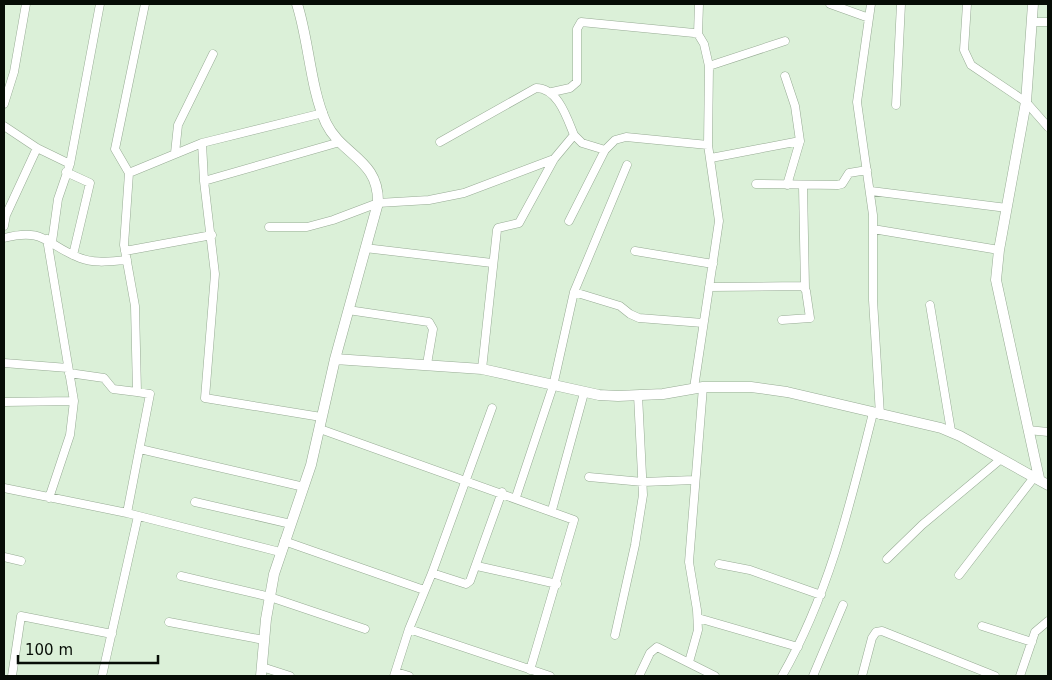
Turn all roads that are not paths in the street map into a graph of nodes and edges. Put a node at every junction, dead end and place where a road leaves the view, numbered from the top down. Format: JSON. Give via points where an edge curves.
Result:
{"nodes":[{"id":1,"x":26,"y":4,"type":"edge"},
{"id":2,"x":100,"y":4,"type":"edge"},
{"id":3,"x":145,"y":4,"type":"edge"},
{"id":4,"x":297,"y":4,"type":"edge"},
{"id":5,"x":699,"y":4,"type":"edge"},
{"id":6,"x":830,"y":4,"type":"edge"},
{"id":7,"x":871,"y":4,"type":"edge"},
{"id":8,"x":901,"y":4,"type":"edge"},
{"id":9,"x":967,"y":4,"type":"edge"},
{"id":10,"x":1033,"y":4,"type":"edge"},
{"id":11,"x":869,"y":18,"type":"junction"},
{"id":12,"x":1032,"y":22,"type":"junction"},
{"id":13,"x":1048,"y":22,"type":"edge"},
{"id":14,"x":699,"y":35,"type":"junction"},
{"id":15,"x":785,"y":41,"type":"dead end"},
{"id":16,"x":213,"y":54,"type":"dead end"},
{"id":17,"x":709,"y":66,"type":"junction"},
{"id":18,"x":785,"y":76,"type":"dead end"},
{"id":19,"x":552,"y":92,"type":"junction"},
{"id":20,"x":1026,"y":102,"type":"junction"},
{"id":21,"x":4,"y":104,"type":"edge"},
{"id":22,"x":896,"y":106,"type":"dead end"},
{"id":23,"x":322,"y":113,"type":"junction"},
{"id":24,"x":4,"y":126,"type":"edge"},
{"id":25,"x":1048,"y":127,"type":"edge"},
{"id":26,"x":574,"y":135,"type":"junction"},
{"id":27,"x":800,"y":141,"type":"junction"},
{"id":28,"x":340,"y":142,"type":"junction"},
{"id":29,"x":440,"y":142,"type":"dead end"},
{"id":30,"x":202,"y":143,"type":"junction"},
{"id":31,"x":708,"y":145,"type":"junction"},
{"id":32,"x":37,"y":148,"type":"junction"},
{"id":33,"x":605,"y":150,"type":"junction"},
{"id":34,"x":175,"y":153,"type":"junction"},
{"id":35,"x":711,"y":158,"type":"junction"},
{"id":36,"x":554,"y":159,"type":"junction"},
{"id":37,"x":70,"y":164,"type":"junction"},
{"id":38,"x":626,"y":165,"type":"dead end"},
{"id":39,"x":867,"y":170,"type":"junction"},
{"id":40,"x":66,"y":172,"type":"junction"},
{"id":41,"x":129,"y":173,"type":"junction"},
{"id":42,"x":204,"y":181,"type":"junction"},
{"id":43,"x":756,"y":184,"type":"dead end"},
{"id":44,"x":787,"y":185,"type":"junction"},
{"id":45,"x":803,"y":186,"type":"junction"},
{"id":46,"x":871,"y":191,"type":"junction"},
{"id":47,"x":378,"y":203,"type":"junction"},
{"id":48,"x":1007,"y":208,"type":"junction"},
{"id":49,"x":569,"y":221,"type":"dead end"},
{"id":50,"x":4,"y":226,"type":"edge"},
{"id":51,"x":269,"y":227,"type":"dead end"},
{"id":52,"x":873,"y":229,"type":"junction"},
{"id":53,"x":212,"y":235,"type":"junction"},
{"id":54,"x":4,"y":238,"type":"edge"},
{"id":55,"x":50,"y":240,"type":"junction"},
{"id":56,"x":365,"y":248,"type":"junction"},
{"id":57,"x":1000,"y":250,"type":"junction"},
{"id":58,"x":125,"y":251,"type":"junction"},
{"id":59,"x":636,"y":251,"type":"dead end"},
{"id":60,"x":73,"y":255,"type":"junction"},
{"id":61,"x":127,"y":260,"type":"junction"},
{"id":62,"x":492,"y":263,"type":"junction"},
{"id":63,"x":713,"y":264,"type":"junction"},
{"id":64,"x":709,"y":287,"type":"junction"},
{"id":65,"x":805,"y":288,"type":"junction"},
{"id":66,"x":574,"y":292,"type":"junction"},
{"id":67,"x":930,"y":305,"type":"dead end"},
{"id":68,"x":348,"y":310,"type":"junction"},
{"id":69,"x":782,"y":320,"type":"dead end"},
{"id":70,"x":703,"y":324,"type":"junction"},
{"id":71,"x":334,"y":359,"type":"junction"},
{"id":72,"x":4,"y":363,"type":"edge"},
{"id":73,"x":427,"y":364,"type":"junction"},
{"id":74,"x":482,"y":369,"type":"junction"},
{"id":75,"x":68,"y":371,"type":"junction"},
{"id":76,"x":553,"y":386,"type":"junction"},
{"id":77,"x":698,"y":388,"type":"junction"},
{"id":78,"x":137,"y":392,"type":"junction"},
{"id":79,"x":584,"y":393,"type":"junction"},
{"id":80,"x":638,"y":395,"type":"junction"},
{"id":81,"x":74,"y":400,"type":"junction"},
{"id":82,"x":4,"y":402,"type":"edge"},
{"id":83,"x":492,"y":408,"type":"dead end"},
{"id":84,"x":877,"y":414,"type":"junction"},
{"id":85,"x":321,"y":416,"type":"junction"},
{"id":86,"x":320,"y":429,"type":"junction"},
{"id":87,"x":1028,"y":430,"type":"junction"},
{"id":88,"x":951,"y":431,"type":"junction"},
{"id":89,"x":1048,"y":432,"type":"edge"},
{"id":90,"x":140,"y":449,"type":"junction"},
{"id":91,"x":1001,"y":459,"type":"junction"},
{"id":92,"x":589,"y":477,"type":"dead end"},
{"id":93,"x":1037,"y":477,"type":"junction"},
{"id":94,"x":694,"y":480,"type":"junction"},
{"id":95,"x":465,"y":481,"type":"junction"},
{"id":96,"x":643,"y":482,"type":"junction"},
{"id":97,"x":1048,"y":485,"type":"edge"},
{"id":98,"x":304,"y":486,"type":"junction"},
{"id":99,"x":4,"y":488,"type":"edge"},
{"id":100,"x":502,"y":492,"type":"junction"},
{"id":101,"x":516,"y":497,"type":"junction"},
{"id":102,"x":49,"y":498,"type":"junction"},
{"id":103,"x":195,"y":502,"type":"dead end"},
{"id":104,"x":552,"y":510,"type":"junction"},
{"id":105,"x":127,"y":513,"type":"junction"},
{"id":106,"x":138,"y":516,"type":"junction"},
{"id":107,"x":290,"y":524,"type":"junction"},
{"id":108,"x":284,"y":541,"type":"junction"},
{"id":109,"x":280,"y":552,"type":"junction"},
{"id":110,"x":4,"y":556,"type":"edge"},
{"id":111,"x":887,"y":559,"type":"dead end"},
{"id":112,"x":21,"y":561,"type":"dead end"},
{"id":113,"x":719,"y":564,"type":"dead end"},
{"id":114,"x":477,"y":566,"type":"junction"},
{"id":115,"x":432,"y":573,"type":"junction"},
{"id":116,"x":959,"y":575,"type":"dead end"},
{"id":117,"x":181,"y":576,"type":"dead end"},
{"id":118,"x":557,"y":584,"type":"junction"},
{"id":119,"x":424,"y":590,"type":"junction"},
{"id":120,"x":821,"y":595,"type":"junction"},
{"id":121,"x":270,"y":597,"type":"junction"},
{"id":122,"x":843,"y":605,"type":"dead end"},
{"id":123,"x":698,"y":618,"type":"junction"},
{"id":124,"x":1048,"y":621,"type":"edge"},
{"id":125,"x":169,"y":622,"type":"dead end"},
{"id":126,"x":982,"y":626,"type":"dead end"},
{"id":127,"x":365,"y":629,"type":"dead end"},
{"id":128,"x":409,"y":629,"type":"junction"},
{"id":129,"x":112,"y":634,"type":"junction"},
{"id":130,"x":615,"y":635,"type":"dead end"},
{"id":131,"x":264,"y":640,"type":"junction"},
{"id":132,"x":1032,"y":642,"type":"junction"},
{"id":133,"x":798,"y":647,"type":"junction"},
{"id":134,"x":689,"y":662,"type":"junction"},
{"id":135,"x":530,"y":670,"type":"junction"},
{"id":136,"x":261,"y":672,"type":"edge"},
{"id":137,"x":395,"y":674,"type":"edge"},
{"id":138,"x":12,"y":676,"type":"edge"},
{"id":139,"x":102,"y":676,"type":"edge"},
{"id":140,"x":290,"y":676,"type":"edge"},
{"id":141,"x":409,"y":676,"type":"edge"},
{"id":142,"x":550,"y":676,"type":"edge"},
{"id":143,"x":639,"y":676,"type":"edge"},
{"id":144,"x":715,"y":676,"type":"edge"},
{"id":145,"x":782,"y":676,"type":"edge"},
{"id":146,"x":812,"y":676,"type":"edge"},
{"id":147,"x":862,"y":676,"type":"edge"},
{"id":148,"x":995,"y":676,"type":"edge"},
{"id":149,"x":1020,"y":676,"type":"edge"}],
"edges":[{"from":1,"to":21,"type":"street","via":[[14,72]]},
{"from":2,"to":37,"type":"street"},
{"from":3,"to":41,"type":"street","via":[[115,143],[118,156]]},
{"from":4,"to":23,"type":"street"},
{"from":5,"to":14,"type":"street"},
{"from":6,"to":11,"type":"street"},
{"from":7,"to":11,"type":"street"},
{"from":8,"to":22,"type":"street"},
{"from":9,"to":20,"type":"street","via":[[964,50],[971,65]]},
{"from":10,"to":12,"type":"street"},
{"from":11,"to":39,"type":"street","via":[[857,102]]},
{"from":12,"to":13,"type":"street"},
{"from":12,"to":20,"type":"street"},
{"from":14,"to":17,"type":"street"},
{"from":14,"to":19,"type":"street","via":[[581,22],[577,29],[577,82],[570,88]]},
{"from":15,"to":17,"type":"street"},
{"from":16,"to":34,"type":"street","via":[[178,126]]},
{"from":17,"to":31,"type":"street"},
{"from":18,"to":27,"type":"street","via":[[795,106]]},
{"from":19,"to":26,"type":"street"},
{"from":19,"to":29,"type":"street","via":[[536,88]]},
{"from":20,"to":25,"type":"street"},
{"from":20,"to":48,"type":"street"},
{"from":23,"to":28,"type":"street"},
{"from":23,"to":30,"type":"street"},
{"from":24,"to":32,"type":"street"},
{"from":26,"to":33,"type":"street","via":[[582,143]]},
{"from":26,"to":36,"type":"street"},
{"from":27,"to":35,"type":"street"},
{"from":27,"to":44,"type":"street"},
{"from":28,"to":42,"type":"street"},
{"from":28,"to":47,"type":"street","via":[[372,172]]},
{"from":30,"to":34,"type":"street"},
{"from":30,"to":42,"type":"street"},
{"from":31,"to":33,"type":"street","via":[[626,137],[615,140]]},
{"from":31,"to":35,"type":"street"},
{"from":32,"to":37,"type":"street"},
{"from":32,"to":50,"type":"street"},
{"from":33,"to":49,"type":"street"},
{"from":34,"to":41,"type":"street"},
{"from":35,"to":63,"type":"street","via":[[720,221]]},
{"from":36,"to":47,"type":"street","via":[[464,193],[429,200]]},
{"from":36,"to":62,"type":"street","via":[[519,223],[498,228]]},
{"from":37,"to":40,"type":"street"},
{"from":38,"to":66,"type":"street"},
{"from":39,"to":45,"type":"street","via":[[849,174],[842,184]]},
{"from":39,"to":46,"type":"street"},
{"from":40,"to":55,"type":"street"},
{"from":40,"to":60,"type":"street","via":[[90,183]]},
{"from":41,"to":58,"type":"street"},
{"from":42,"to":53,"type":"street"},
{"from":43,"to":44,"type":"street"},
{"from":44,"to":45,"type":"street"},
{"from":45,"to":65,"type":"street"},
{"from":46,"to":48,"type":"street"},
{"from":46,"to":52,"type":"street"},
{"from":47,"to":51,"type":"street","via":[[319,224]]},
{"from":47,"to":56,"type":"street"},
{"from":48,"to":57,"type":"street"},
{"from":52,"to":57,"type":"street"},
{"from":52,"to":84,"type":"street"},
{"from":53,"to":58,"type":"street"},
{"from":53,"to":85,"type":"street","via":[[215,274],[205,398]]},
{"from":54,"to":55,"type":"street","via":[[26,233]]},
{"from":55,"to":60,"type":"street"},
{"from":55,"to":75,"type":"street"},
{"from":56,"to":62,"type":"street"},
{"from":56,"to":68,"type":"street"},
{"from":57,"to":87,"type":"street","via":[[996,280],[998,294]]},
{"from":58,"to":61,"type":"street"},
{"from":59,"to":63,"type":"street"},
{"from":60,"to":61,"type":"street","via":[[98,262]]},
{"from":61,"to":78,"type":"street","via":[[135,306]]},
{"from":62,"to":74,"type":"street"},
{"from":63,"to":64,"type":"street"},
{"from":64,"to":65,"type":"street","via":[[799,285]]},
{"from":64,"to":70,"type":"street"},
{"from":65,"to":69,"type":"street","via":[[810,318]]},
{"from":66,"to":70,"type":"street","via":[[620,306],[635,316]]},
{"from":66,"to":76,"type":"street"},
{"from":67,"to":88,"type":"street"},
{"from":68,"to":71,"type":"street"},
{"from":68,"to":73,"type":"street","via":[[429,322],[433,329]]},
{"from":70,"to":77,"type":"street"},
{"from":71,"to":73,"type":"street"},
{"from":71,"to":85,"type":"street"},
{"from":72,"to":75,"type":"street"},
{"from":73,"to":74,"type":"street"},
{"from":74,"to":76,"type":"street"},
{"from":75,"to":78,"type":"street","via":[[104,378],[113,389]]},
{"from":75,"to":81,"type":"street"},
{"from":76,"to":79,"type":"street"},
{"from":76,"to":101,"type":"street"},
{"from":77,"to":80,"type":"street"},
{"from":77,"to":84,"type":"street","via":[[765,388]]},
{"from":77,"to":94,"type":"street"},
{"from":78,"to":90,"type":"street","via":[[150,394]]},
{"from":79,"to":80,"type":"street"},
{"from":79,"to":104,"type":"street"},
{"from":80,"to":96,"type":"street"},
{"from":81,"to":82,"type":"street"},
{"from":81,"to":102,"type":"street","via":[[70,435]]},
{"from":83,"to":95,"type":"street"},
{"from":84,"to":88,"type":"street"},
{"from":84,"to":120,"type":"street"},
{"from":85,"to":86,"type":"street"},
{"from":86,"to":95,"type":"street"},
{"from":86,"to":98,"type":"street"},
{"from":87,"to":89,"type":"street"},
{"from":87,"to":93,"type":"street"},
{"from":88,"to":91,"type":"street"},
{"from":90,"to":98,"type":"street"},
{"from":90,"to":105,"type":"street"},
{"from":91,"to":93,"type":"street"},
{"from":91,"to":111,"type":"street"},
{"from":92,"to":96,"type":"street"},
{"from":93,"to":97,"type":"street"},
{"from":93,"to":116,"type":"street"},
{"from":94,"to":96,"type":"street"},
{"from":94,"to":123,"type":"street","via":[[689,562]]},
{"from":95,"to":100,"type":"street"},
{"from":95,"to":115,"type":"street"},
{"from":96,"to":130,"type":"street","via":[[635,545]]},
{"from":98,"to":107,"type":"street"},
{"from":99,"to":102,"type":"street"},
{"from":100,"to":101,"type":"street"},
{"from":100,"to":114,"type":"street"},
{"from":101,"to":104,"type":"street"},
{"from":102,"to":105,"type":"street"},
{"from":103,"to":107,"type":"street"},
{"from":104,"to":118,"type":"street","via":[[574,520]]},
{"from":105,"to":106,"type":"street"},
{"from":106,"to":109,"type":"street"},
{"from":106,"to":129,"type":"street"},
{"from":107,"to":108,"type":"street"},
{"from":108,"to":109,"type":"street"},
{"from":108,"to":119,"type":"street"},
{"from":109,"to":121,"type":"street"},
{"from":110,"to":112,"type":"street"},
{"from":113,"to":120,"type":"street","via":[[750,570]]},
{"from":114,"to":115,"type":"street","via":[[466,584]]},
{"from":114,"to":118,"type":"street"},
{"from":115,"to":119,"type":"street"},
{"from":117,"to":121,"type":"street"},
{"from":118,"to":135,"type":"street"},
{"from":119,"to":128,"type":"street"},
{"from":120,"to":133,"type":"street"},
{"from":121,"to":127,"type":"street"},
{"from":121,"to":131,"type":"street"},
{"from":122,"to":146,"type":"street"},
{"from":123,"to":133,"type":"street"},
{"from":123,"to":134,"type":"street"},
{"from":124,"to":132,"type":"street","via":[[1037,629]]},
{"from":125,"to":131,"type":"street"},
{"from":126,"to":132,"type":"street"},
{"from":128,"to":135,"type":"street"},
{"from":128,"to":137,"type":"street"},
{"from":129,"to":138,"type":"street","via":[[21,616]]},
{"from":129,"to":139,"type":"street"},
{"from":131,"to":136,"type":"street"},
{"from":132,"to":149,"type":"street"},
{"from":133,"to":145,"type":"street"},
{"from":134,"to":143,"type":"street","via":[[657,647],[650,653]]},
{"from":134,"to":144,"type":"street"},
{"from":135,"to":142,"type":"street"},
{"from":136,"to":140,"type":"street"},
{"from":137,"to":141,"type":"street"},
{"from":147,"to":148,"type":"street","via":[[872,638],[876,632],[882,631]]}]}
